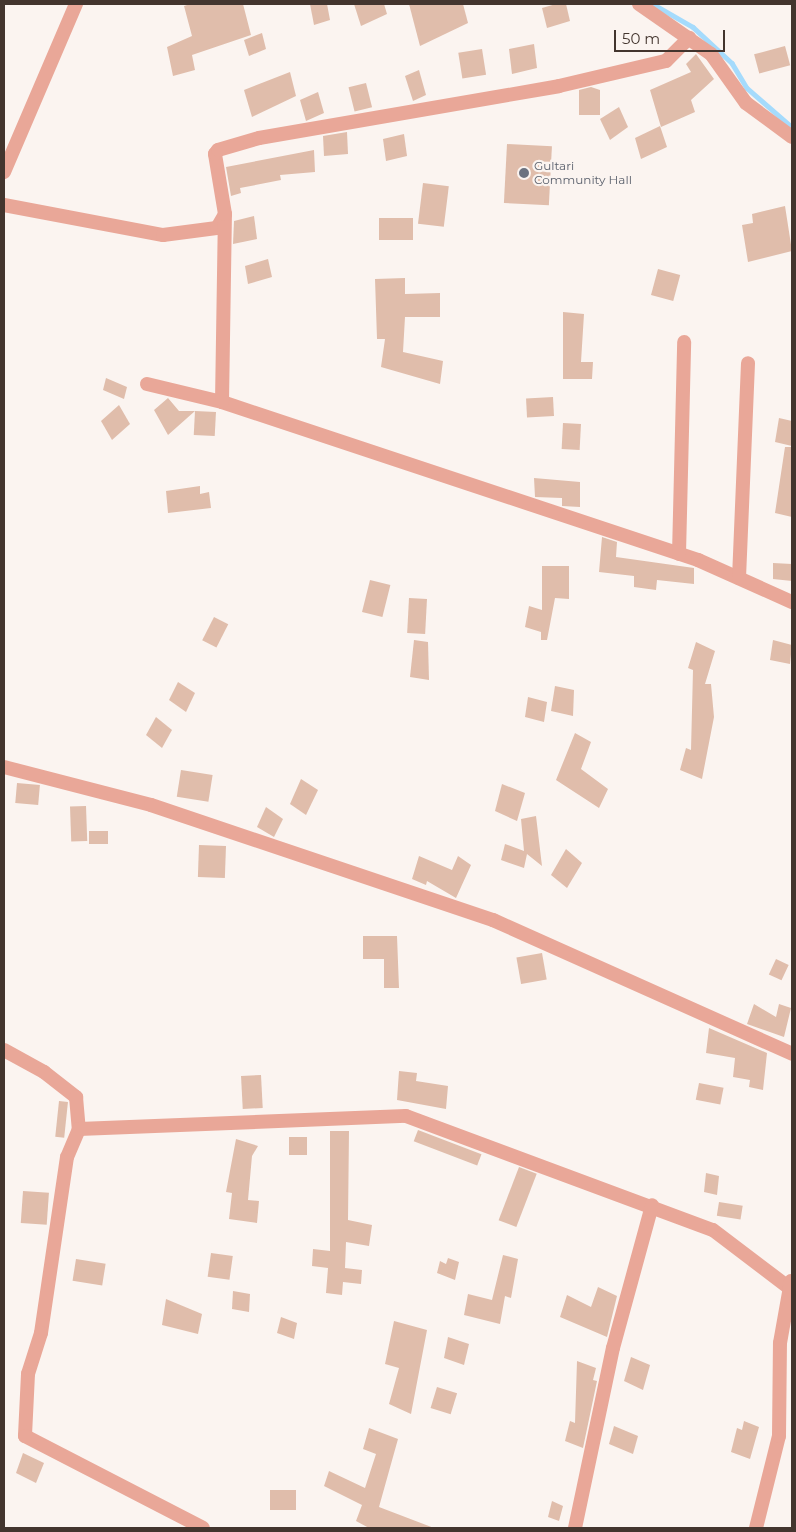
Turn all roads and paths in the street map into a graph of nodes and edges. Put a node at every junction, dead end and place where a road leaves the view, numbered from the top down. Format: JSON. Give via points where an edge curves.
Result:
{"nodes":[{"id":1,"x":76,"y":4,"type":"edge"},
{"id":2,"x":639,"y":4,"type":"edge"},
{"id":3,"x":689,"y":38,"type":"junction"},
{"id":4,"x":792,"y":138,"type":"edge"},
{"id":5,"x":4,"y":172,"type":"edge"},
{"id":6,"x":4,"y":205,"type":"edge"},
{"id":7,"x":225,"y":214,"type":"junction"},
{"id":8,"x":684,"y":342,"type":"dead end"},
{"id":9,"x":748,"y":364,"type":"dead end"},
{"id":10,"x":147,"y":384,"type":"dead end"},
{"id":11,"x":222,"y":402,"type":"junction"},
{"id":12,"x":679,"y":554,"type":"junction"},
{"id":13,"x":739,"y":578,"type":"junction"},
{"id":14,"x":792,"y":602,"type":"edge"},
{"id":15,"x":4,"y":767,"type":"edge"},
{"id":16,"x":4,"y":1050,"type":"edge"},
{"id":17,"x":792,"y":1054,"type":"edge"},
{"id":18,"x":79,"y":1130,"type":"junction"},
{"id":19,"x":652,"y":1205,"type":"junction"},
{"id":20,"x":791,"y":1285,"type":"edge"},
{"id":21,"x":203,"y":1528,"type":"edge"},
{"id":22,"x":575,"y":1528,"type":"edge"},
{"id":23,"x":756,"y":1528,"type":"edge"}],
"edges":[{"from":1,"to":5,"type":"street"},
{"from":2,"to":3,"type":"street"},
{"from":3,"to":4,"type":"street","via":[[711,54],[746,103]]},
{"from":3,"to":7,"type":"street","via":[[666,61],[559,86],[259,138],[218,150],[215,154]]},
{"from":6,"to":7,"type":"street","via":[[163,235],[217,228]]},
{"from":7,"to":11,"type":"street"},
{"from":8,"to":12,"type":"street"},
{"from":9,"to":13,"type":"street"},
{"from":10,"to":11,"type":"street"},
{"from":11,"to":12,"type":"street"},
{"from":12,"to":13,"type":"street"},
{"from":13,"to":14,"type":"street"},
{"from":15,"to":17,"type":"street","via":[[151,805],[493,920]]},
{"from":16,"to":18,"type":"street","via":[[44,1072],[76,1096]]},
{"from":18,"to":19,"type":"street","via":[[406,1116]]},
{"from":18,"to":21,"type":"street","via":[[68,1156],[41,1333],[28,1374],[25,1436]]},
{"from":19,"to":20,"type":"street","via":[[712,1230]]},
{"from":19,"to":22,"type":"street","via":[[613,1348]]},
{"from":20,"to":23,"type":"street","via":[[780,1343],[779,1436]]}]}
